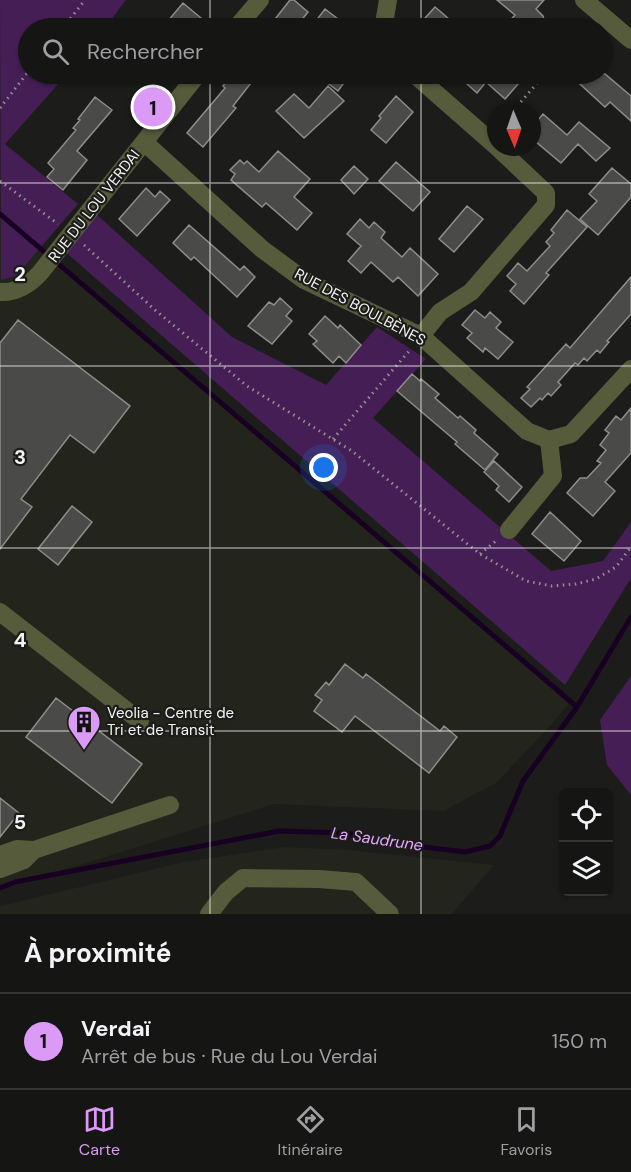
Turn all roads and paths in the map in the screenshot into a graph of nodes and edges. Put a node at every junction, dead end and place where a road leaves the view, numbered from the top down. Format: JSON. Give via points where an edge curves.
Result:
{"nodes":[{"id":1,"x":85,"y":0,"type":"edge"},
{"id":2,"x":260,"y":0,"type":"edge"},
{"id":3,"x":388,"y":0,"type":"edge"},
{"id":4,"x":584,"y":0,"type":"edge"},
{"id":5,"x":606,"y":11,"type":"edge"},
{"id":6,"x":71,"y":18,"type":"edge"},
{"id":7,"x":245,"y":18,"type":"edge"},
{"id":8,"x":385,"y":18,"type":"edge"},
{"id":9,"x":613,"y":19,"type":"edge"},
{"id":10,"x":631,"y":40,"type":"edge"},
{"id":11,"x":19,"y":84,"type":"edge"},
{"id":12,"x":190,"y":84,"type":"edge"},
{"id":13,"x":426,"y":84,"type":"edge"},
{"id":14,"x":536,"y":84,"type":"edge"},
{"id":15,"x":521,"y":102,"type":"edge"},
{"id":16,"x":0,"y":108,"type":"edge"},
{"id":17,"x":487,"y":137,"type":"edge"},
{"id":18,"x":144,"y":142,"type":"junction"},
{"id":19,"x":507,"y":156,"type":"edge"},
{"id":20,"x":0,"y":181,"type":"edge"},
{"id":21,"x":68,"y":239,"type":"junction"},
{"id":22,"x":0,"y":292,"type":"edge"},
{"id":23,"x":421,"y":336,"type":"junction"},
{"id":24,"x":631,"y":369,"type":"edge"},
{"id":25,"x":333,"y":439,"type":"junction"},
{"id":26,"x":549,"y":440,"type":"junction"},
{"id":27,"x":508,"y":530,"type":"joint"},
{"id":28,"x":631,"y":547,"type":"edge"},
{"id":29,"x":480,"y":554,"type":"junction"},
{"id":30,"x":0,"y":612,"type":"edge"},
{"id":31,"x":140,"y":721,"type":"dead end"},
{"id":32,"x":170,"y":805,"type":"dead end"},
{"id":33,"x":34,"y":850,"type":"junction"},
{"id":34,"x":0,"y":855,"type":"edge"},
{"id":35,"x":0,"y":869,"type":"edge"},
{"id":36,"x":209,"y":914,"type":"edge"},
{"id":37,"x":390,"y":914,"type":"edge"}],
"edges":[{"from":1,"to":6,"type":"path"},
{"from":2,"to":7,"type":"street"},
{"from":3,"to":8,"type":"street"},
{"from":4,"to":5,"type":"street"},
{"from":9,"to":10,"type":"street"},
{"from":11,"to":16,"type":"path"},
{"from":12,"to":18,"type":"street","name":"RUE DU LOU VERDAI"},
{"from":13,"to":17,"type":"street"},
{"from":14,"to":15,"type":"path"},
{"from":18,"to":21,"type":"street","name":"RUE DU LOU VERDAI"},
{"from":18,"to":23,"type":"street","name":"RUE DES BOULBÈNES","via":[[262,249],[304,280]]},
{"from":19,"to":23,"type":"street","via":[[546,193],[546,205],[471,292],[440,312]]},
{"from":20,"to":21,"type":"path"},
{"from":21,"to":22,"type":"street","name":"RUE DU LOU VERDAI","via":[[27,286]]},
{"from":21,"to":25,"type":"path","via":[[247,386]]},
{"from":23,"to":25,"type":"path"},
{"from":23,"to":26,"type":"street","name":"RUE DES BOULBÈNES","via":[[527,431]]},
{"from":24,"to":26,"type":"street","via":[[571,434]]},
{"from":25,"to":29,"type":"path"},
{"from":26,"to":27,"type":"street","via":[[553,476]]},
{"from":27,"to":29,"type":"path"},
{"from":28,"to":29,"type":"path","via":[[616,567],[596,579],[552,586],[526,581]]},
{"from":30,"to":31,"type":"street"},
{"from":32,"to":33,"type":"street"},
{"from":33,"to":34,"type":"street","via":[[17,849]]},
{"from":33,"to":35,"type":"street","via":[[24,860]]},
{"from":36,"to":37,"type":"street","via":[[243,878],[356,882]]}]}
